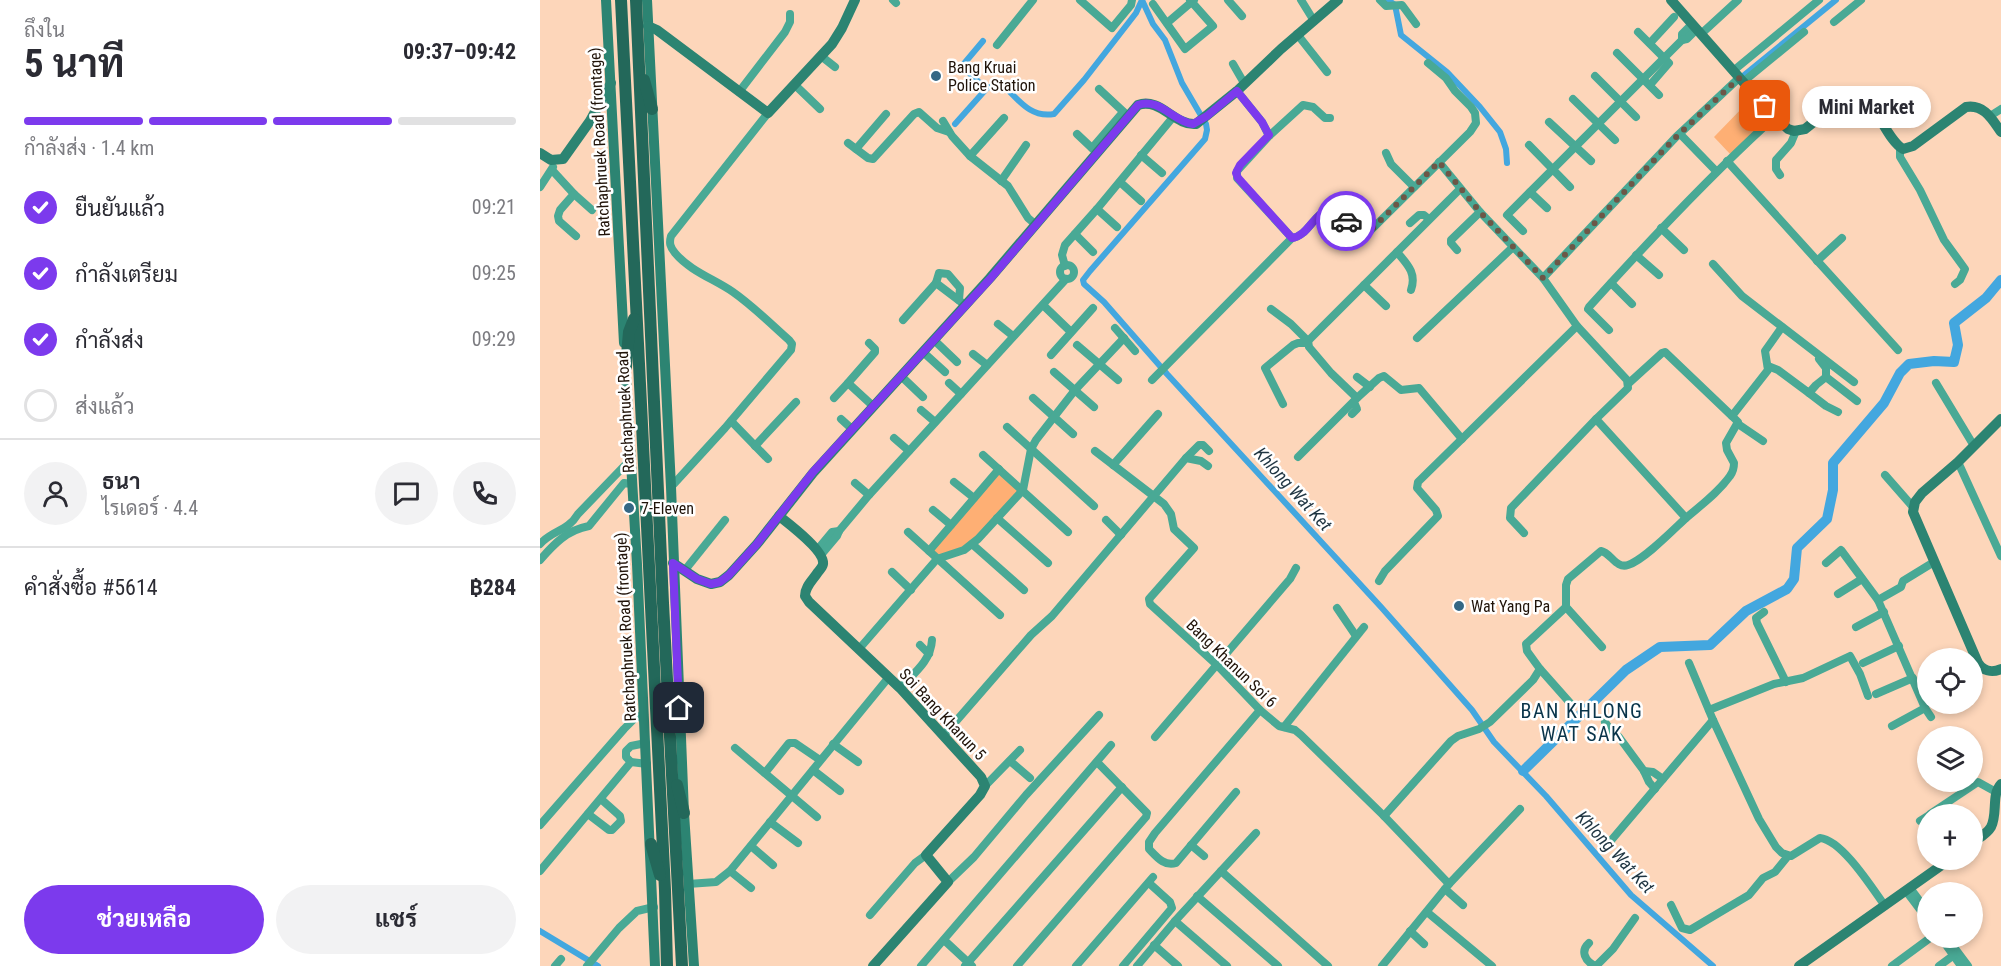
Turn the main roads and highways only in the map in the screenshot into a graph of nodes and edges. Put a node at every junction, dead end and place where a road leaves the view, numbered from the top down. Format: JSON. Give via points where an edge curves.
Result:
{"nodes":[{"id":1,"x":621,"y":0,"type":"edge"},
{"id":2,"x":636,"y":0,"type":"edge"},
{"id":3,"x":638,"y":52,"type":"junction"},
{"id":4,"x":652,"y":109,"type":"road end"},
{"id":5,"x":636,"y":315,"type":"junction"},
{"id":6,"x":626,"y":367,"type":"road end"},
{"id":7,"x":670,"y":761,"type":"junction"},
{"id":8,"x":678,"y":788,"type":"junction"},
{"id":9,"x":684,"y":813,"type":"road end"},
{"id":10,"x":651,"y":844,"type":"road end"},
{"id":11,"x":662,"y":889,"type":"junction"},
{"id":12,"x":662,"y":966,"type":"edge"},
{"id":13,"x":667,"y":966,"type":"edge"},
{"id":14,"x":682,"y":966,"type":"edge"},
{"id":15,"x":688,"y":966,"type":"edge"}],
"edges":[{"from":1,"to":5,"type":"main road","name":"Ratchaphruek Road"},
{"from":2,"to":3,"type":"main road","name":"Ratchaphruek Road"},
{"from":3,"to":4,"type":"main road"},
{"from":3,"to":7,"type":"main road","name":"Ratchaphruek Road"},
{"from":5,"to":6,"type":"main road","via":[[631,324]]},
{"from":5,"to":11,"type":"main road","name":"Ratchaphruek Road"},
{"from":7,"to":8,"type":"main road"},
{"from":7,"to":14,"type":"main road","name":"Ratchaphruek Road"},
{"from":8,"to":9,"type":"main road"},
{"from":8,"to":15,"type":"main road"},
{"from":10,"to":11,"type":"main road"},
{"from":11,"to":12,"type":"main road"},
{"from":11,"to":13,"type":"main road","name":"Ratchaphruek Road"}]}
